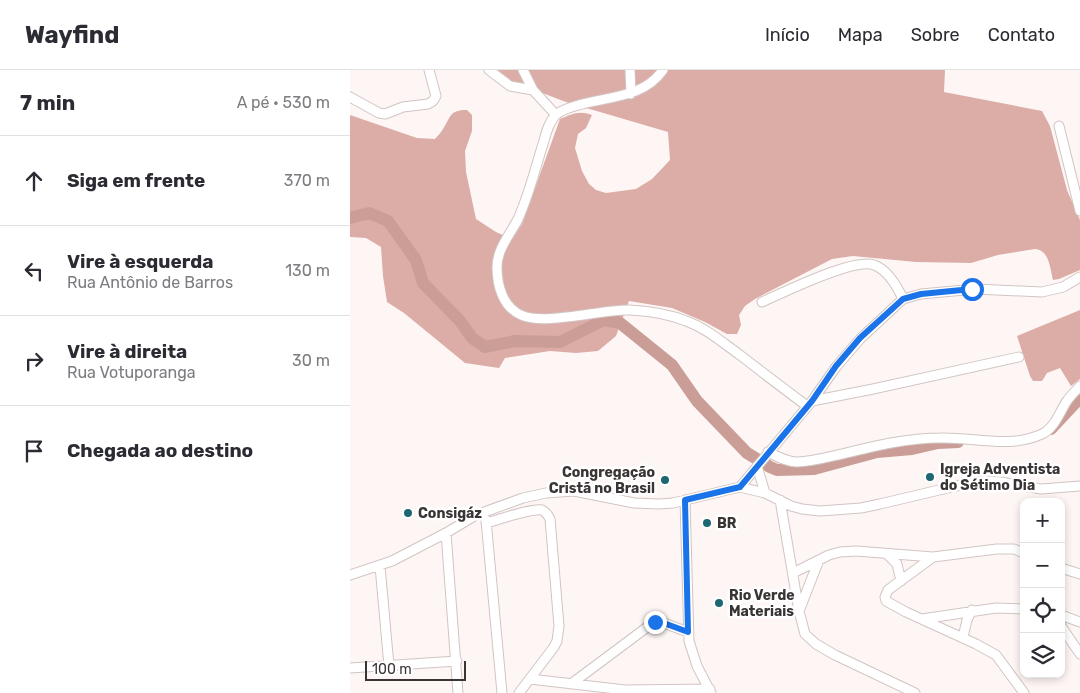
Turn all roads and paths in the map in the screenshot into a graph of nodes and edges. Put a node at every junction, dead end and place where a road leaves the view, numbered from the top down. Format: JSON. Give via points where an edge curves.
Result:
{"nodes":[{"id":1,"x":429,"y":70,"type":"edge"},
{"id":2,"x":489,"y":70,"type":"edge"},
{"id":3,"x":523,"y":70,"type":"edge"},
{"id":4,"x":630,"y":70,"type":"edge"},
{"id":5,"x":663,"y":70,"type":"edge"},
{"id":6,"x":533,"y":90,"type":"junction"},
{"id":7,"x":631,"y":94,"type":"junction"},
{"id":8,"x":350,"y":97,"type":"edge"},
{"id":9,"x":556,"y":115,"type":"junction"},
{"id":10,"x":1058,"y":126,"type":"dead end"},
{"id":11,"x":1080,"y":211,"type":"edge"},
{"id":12,"x":1080,"y":277,"type":"edge"},
{"id":13,"x":903,"y":299,"type":"junction"},
{"id":14,"x":762,"y":302,"type":"dead end"},
{"id":15,"x":1019,"y":357,"type":"dead end"},
{"id":16,"x":1080,"y":386,"type":"edge"},
{"id":17,"x":809,"y":403,"type":"junction"},
{"id":18,"x":767,"y":454,"type":"junction"},
{"id":19,"x":758,"y":466,"type":"junction"},
{"id":20,"x":1080,"y":486,"type":"edge"},
{"id":21,"x":740,"y":487,"type":"junction"},
{"id":22,"x":765,"y":493,"type":"junction"},
{"id":23,"x":685,"y":500,"type":"junction"},
{"id":24,"x":780,"y":500,"type":"junction"},
{"id":25,"x":485,"y":512,"type":"junction"},
{"id":26,"x":486,"y":523,"type":"junction"},
{"id":27,"x":446,"y":533,"type":"junction"},
{"id":28,"x":1020,"y":551,"type":"edge"},
{"id":29,"x":886,"y":554,"type":"junction"},
{"id":30,"x":934,"y":557,"type":"junction"},
{"id":31,"x":819,"y":560,"type":"junction"},
{"id":32,"x":380,"y":566,"type":"junction"},
{"id":33,"x":1065,"y":569,"type":"edge"},
{"id":34,"x":793,"y":573,"type":"junction"},
{"id":35,"x":1080,"y":574,"type":"edge"},
{"id":36,"x":350,"y":575,"type":"edge"},
{"id":37,"x":901,"y":581,"type":"junction"},
{"id":38,"x":1020,"y":608,"type":"edge"},
{"id":39,"x":972,"y":610,"type":"junction"},
{"id":40,"x":799,"y":611,"type":"junction"},
{"id":41,"x":1065,"y":616,"type":"edge"},
{"id":42,"x":921,"y":619,"type":"junction"},
{"id":43,"x":1080,"y":622,"type":"edge"},
{"id":44,"x":688,"y":632,"type":"junction"},
{"id":45,"x":1065,"y":632,"type":"edge"},
{"id":46,"x":963,"y":637,"type":"junction"},
{"id":47,"x":1080,"y":654,"type":"edge"},
{"id":48,"x":457,"y":661,"type":"junction"},
{"id":49,"x":389,"y":666,"type":"junction"},
{"id":50,"x":350,"y":668,"type":"edge"},
{"id":51,"x":530,"y":678,"type":"junction"},
{"id":52,"x":571,"y":684,"type":"junction"},
{"id":53,"x":711,"y":691,"type":"edge"},
{"id":54,"x":458,"y":693,"type":"edge"},
{"id":55,"x":502,"y":693,"type":"edge"},
{"id":56,"x":518,"y":693,"type":"edge"},
{"id":57,"x":915,"y":693,"type":"edge"},
{"id":58,"x":1024,"y":693,"type":"edge"}],
"edges":[{"from":1,"to":8,"type":"street","via":[[436,96],[428,104],[403,107],[385,114]]},
{"from":2,"to":6,"type":"street","via":[[510,86]]},
{"from":3,"to":6,"type":"street"},
{"from":4,"to":7,"type":"street"},
{"from":5,"to":7,"type":"street","via":[[656,80]]},
{"from":6,"to":9,"type":"street"},
{"from":7,"to":9,"type":"street","via":[[585,102]]},
{"from":9,"to":17,"type":"street","via":[[548,129],[519,217],[500,252],[497,266],[503,299],[522,315],[534,318],[629,310],[686,321]]},
{"from":10,"to":11,"type":"street"},
{"from":12,"to":13,"type":"street","via":[[1063,287],[1042,292],[984,289],[921,294]]},
{"from":13,"to":14,"type":"street","via":[[886,273],[866,264],[823,275]]},
{"from":13,"to":17,"type":"street","via":[[860,338]]},
{"from":15,"to":17,"type":"street"},
{"from":16,"to":18,"type":"street","via":[[1045,433],[1010,442],[967,438],[916,439],[797,462]]},
{"from":17,"to":18,"type":"street"},
{"from":18,"to":19,"type":"street"},
{"from":19,"to":21,"type":"street"},
{"from":19,"to":22,"type":"street"},
{"from":20,"to":24,"type":"street","via":[[1041,490],[1001,482],[982,482],[870,506],[820,511],[791,506]]},
{"from":21,"to":22,"type":"street"},
{"from":21,"to":23,"type":"street"},
{"from":22,"to":24,"type":"street"},
{"from":23,"to":25,"type":"street","via":[[644,505],[564,491],[523,498]]},
{"from":23,"to":44,"type":"street"},
{"from":24,"to":34,"type":"street"},
{"from":25,"to":26,"type":"street"},
{"from":25,"to":27,"type":"street"},
{"from":26,"to":51,"type":"street","via":[[533,510],[548,513],[550,519],[558,641]]},
{"from":26,"to":55,"type":"street"},
{"from":27,"to":32,"type":"street"},
{"from":27,"to":48,"type":"street"},
{"from":28,"to":30,"type":"street","via":[[997,550]]},
{"from":29,"to":30,"type":"street"},
{"from":29,"to":31,"type":"street","via":[[840,552]]},
{"from":29,"to":37,"type":"street","via":[[897,564]]},
{"from":30,"to":37,"type":"street"},
{"from":31,"to":34,"type":"street"},
{"from":31,"to":40,"type":"street"},
{"from":32,"to":36,"type":"street"},
{"from":32,"to":49,"type":"street"},
{"from":33,"to":35,"type":"street"},
{"from":34,"to":40,"type":"street"},
{"from":37,"to":42,"type":"street","via":[[886,593],[886,601]]},
{"from":38,"to":39,"type":"street"},
{"from":39,"to":42,"type":"street"},
{"from":39,"to":46,"type":"street"},
{"from":40,"to":57,"type":"street","via":[[805,634],[816,644]]},
{"from":41,"to":43,"type":"street"},
{"from":42,"to":46,"type":"street"},
{"from":44,"to":52,"type":"street","via":[[661,622],[650,625]]},
{"from":44,"to":53,"type":"street","via":[[693,655]]},
{"from":45,"to":47,"type":"street"},
{"from":46,"to":58,"type":"street","via":[[996,655]]},
{"from":48,"to":49,"type":"street"},
{"from":48,"to":54,"type":"street"},
{"from":49,"to":50,"type":"street"},
{"from":51,"to":52,"type":"street"},
{"from":51,"to":56,"type":"street"},
{"from":52,"to":53,"type":"street","via":[[625,690]]}]}
